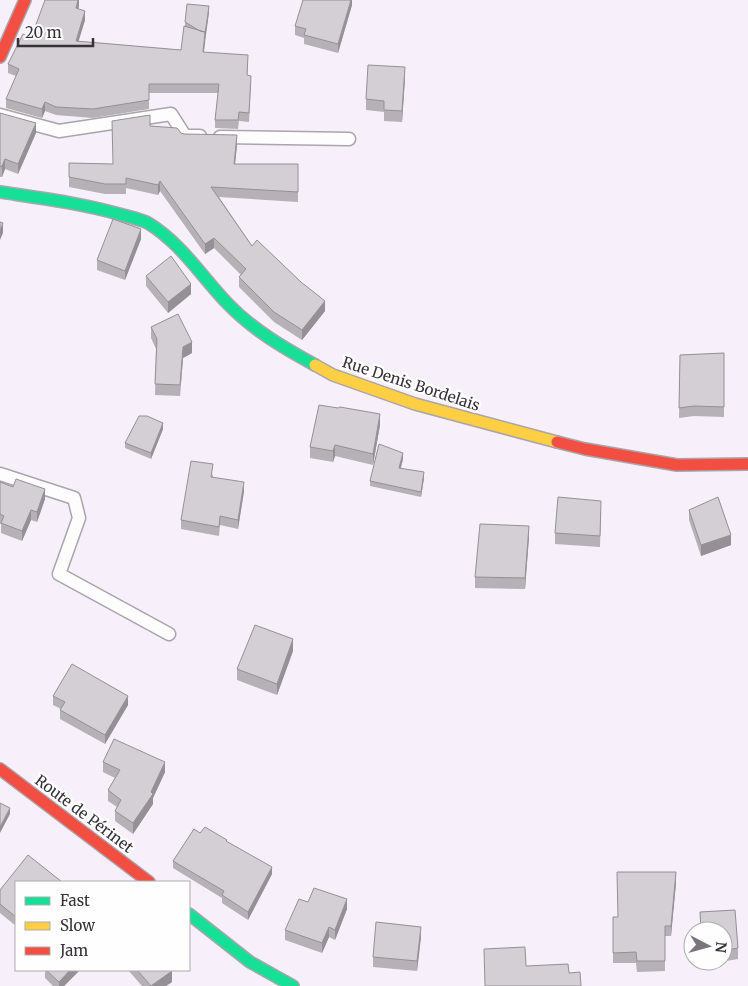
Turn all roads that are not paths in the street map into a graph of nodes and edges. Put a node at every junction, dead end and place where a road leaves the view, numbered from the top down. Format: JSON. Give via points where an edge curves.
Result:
{"nodes":[{"id":1,"x":26,"y":0,"type":"edge"},
{"id":2,"x":0,"y":57,"type":"edge"},
{"id":3,"x":0,"y":115,"type":"edge"},
{"id":4,"x":349,"y":139,"type":"dead end"},
{"id":5,"x":0,"y":192,"type":"edge"},
{"id":6,"x":748,"y":464,"type":"edge"},
{"id":7,"x":0,"y":474,"type":"edge"},
{"id":8,"x":169,"y":634,"type":"dead end"},
{"id":9,"x":0,"y":769,"type":"edge"},
{"id":10,"x":148,"y":881,"type":"edge"},
{"id":11,"x":190,"y":915,"type":"edge"},
{"id":12,"x":293,"y":986,"type":"edge"}],
"edges":[{"from":1,"to":2,"type":"street"},
{"from":3,"to":4,"type":"lane","via":[[59,131],[171,114],[185,136]]},
{"from":5,"to":6,"type":"street","name":"Rue Denis Bordelais","via":[[57,200],[146,222],[168,236],[229,305],[254,327],[333,375],[416,404],[585,449],[677,465]]},
{"from":7,"to":8,"type":"lane","via":[[74,498],[79,518],[59,574]]},
{"from":9,"to":10,"type":"street","name":"Route de Périnet"},
{"from":11,"to":12,"type":"street","via":[[250,962]]}]}
